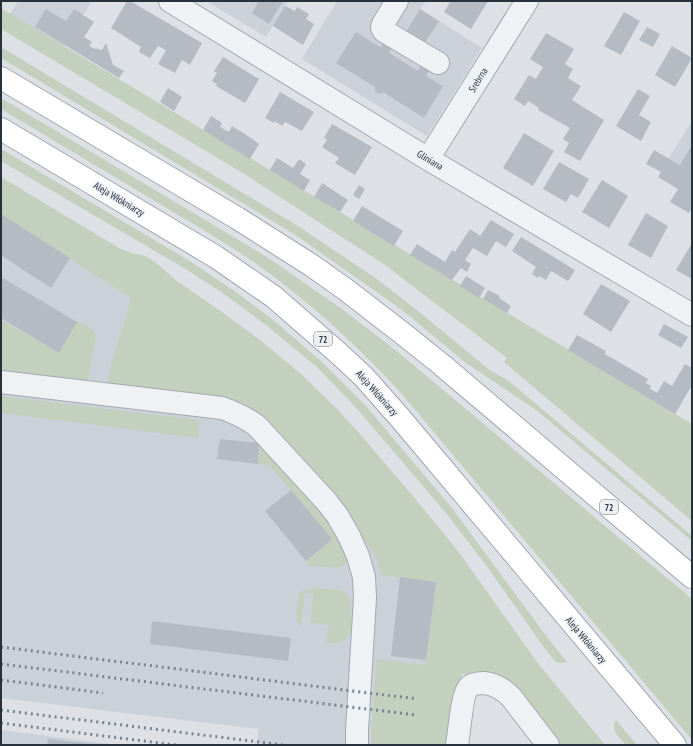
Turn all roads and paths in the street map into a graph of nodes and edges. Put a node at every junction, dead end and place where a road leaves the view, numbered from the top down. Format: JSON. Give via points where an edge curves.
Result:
{"nodes":[{"id":1,"x":170,"y":1,"type":"edge"},
{"id":2,"x":396,"y":1,"type":"edge"},
{"id":3,"x":527,"y":1,"type":"edge"},
{"id":4,"x":438,"y":63,"type":"dead end"},
{"id":5,"x":1,"y":78,"type":"edge"},
{"id":6,"x":1,"y":129,"type":"edge"},
{"id":7,"x":428,"y":158,"type":"junction"},
{"id":8,"x":692,"y":315,"type":"edge"},
{"id":9,"x":1,"y":382,"type":"edge"},
{"id":10,"x":692,"y":577,"type":"edge"},
{"id":11,"x":358,"y":745,"type":"edge"},
{"id":12,"x":457,"y":745,"type":"edge"},
{"id":13,"x":548,"y":745,"type":"edge"},
{"id":14,"x":675,"y":745,"type":"edge"}],
"edges":[{"from":1,"to":7,"type":"street","name":"Gliniana"},
{"from":2,"to":4,"type":"street","via":[[382,24],[384,31]]},
{"from":3,"to":7,"type":"street","name":"Srebrna"},
{"from":5,"to":10,"type":"main road","number":"72","via":[[237,218],[345,289],[442,365]]},
{"from":6,"to":14,"type":"main road","name":"Aleja Włókniarzy","number":"72","via":[[216,257],[274,297],[337,352],[364,377],[401,419]]},
{"from":7,"to":8,"type":"street","name":"Gliniana"},
{"from":9,"to":11,"type":"street","via":[[222,408],[236,412],[257,426],[337,515],[358,556],[364,578],[365,598]]},
{"from":12,"to":13,"type":"street","via":[[464,695],[468,687],[484,683],[505,690]]}]}
